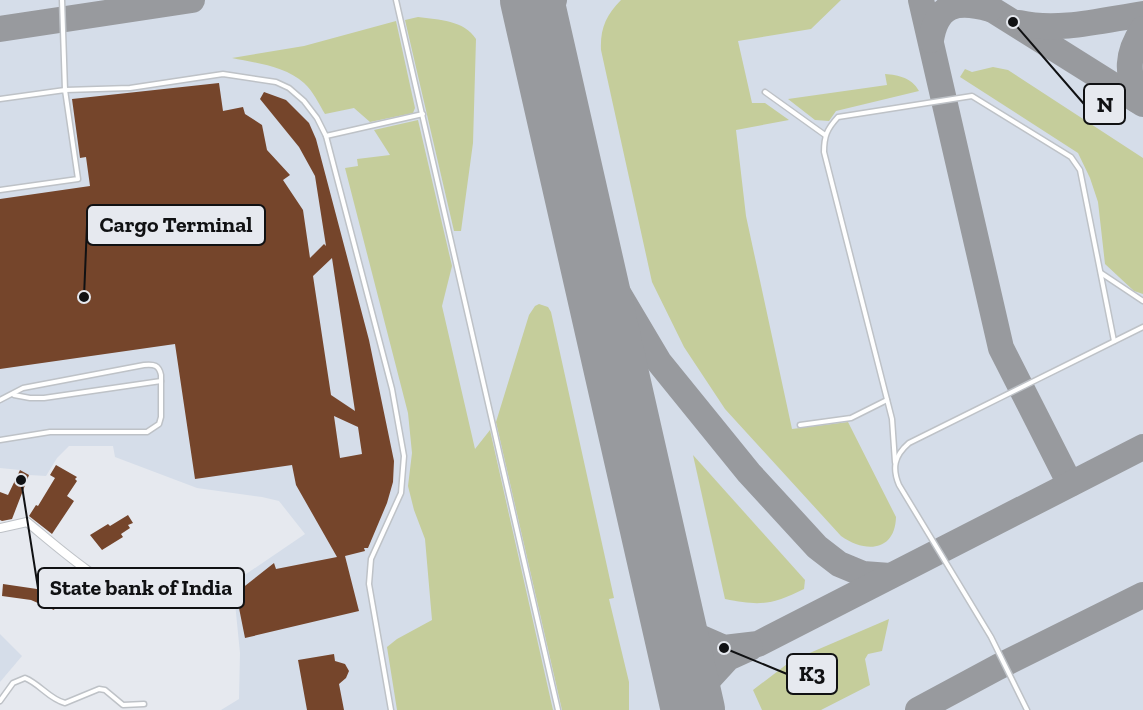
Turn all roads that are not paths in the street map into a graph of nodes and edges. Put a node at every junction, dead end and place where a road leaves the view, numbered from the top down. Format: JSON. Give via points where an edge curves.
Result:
{"nodes":[{"id":1,"x":62,"y":0,"type":"edge"},
{"id":2,"x":396,"y":0,"type":"edge"},
{"id":3,"x":65,"y":90,"type":"junction"},
{"id":4,"x":765,"y":92,"type":"dead end"},
{"id":5,"x":0,"y":99,"type":"edge"},
{"id":6,"x":423,"y":114,"type":"junction"},
{"id":7,"x":825,"y":135,"type":"junction"},
{"id":8,"x":326,"y":136,"type":"junction"},
{"id":9,"x":0,"y":190,"type":"edge"},
{"id":10,"x":1101,"y":273,"type":"junction"},
{"id":11,"x":1143,"y":301,"type":"edge"},
{"id":12,"x":1143,"y":327,"type":"edge"},
{"id":13,"x":1114,"y":341,"type":"junction"},
{"id":14,"x":161,"y":381,"type":"junction"},
{"id":15,"x":12,"y":394,"type":"junction"},
{"id":16,"x":0,"y":400,"type":"edge"},
{"id":17,"x":887,"y":400,"type":"junction"},
{"id":18,"x":800,"y":425,"type":"dead end"},
{"id":19,"x":0,"y":440,"type":"edge"},
{"id":20,"x":895,"y":462,"type":"junction"},
{"id":21,"x":0,"y":528,"type":"edge"},
{"id":22,"x":186,"y":576,"type":"dead end"},
{"id":23,"x":0,"y":701,"type":"edge"},
{"id":24,"x":144,"y":704,"type":"dead end"},
{"id":25,"x":391,"y":710,"type":"edge"},
{"id":26,"x":558,"y":710,"type":"edge"},
{"id":27,"x":1028,"y":710,"type":"edge"}],
"edges":[{"from":1,"to":3,"type":"lane"},
{"from":2,"to":6,"type":"lane"},
{"from":3,"to":5,"type":"lane"},
{"from":3,"to":8,"type":"lane","via":[[130,88],[223,74],[276,82],[304,101]]},
{"from":3,"to":9,"type":"lane","via":[[78,179]]},
{"from":4,"to":7,"type":"lane"},
{"from":6,"to":8,"type":"lane"},
{"from":6,"to":26,"type":"lane"},
{"from":7,"to":10,"type":"lane","via":[[838,117],[972,96],[1071,157],[1080,170]]},
{"from":7,"to":17,"type":"lane","via":[[824,152]]},
{"from":8,"to":25,"type":"lane","via":[[392,389],[404,456],[401,493],[371,559],[369,573]]},
{"from":10,"to":11,"type":"lane"},
{"from":10,"to":13,"type":"lane"},
{"from":12,"to":13,"type":"lane"},
{"from":13,"to":20,"type":"lane","via":[[909,444]]},
{"from":14,"to":15,"type":"lane","via":[[44,398]]},
{"from":14,"to":15,"type":"lane","via":[[160,369],[144,365],[35,385]]},
{"from":14,"to":19,"type":"lane","via":[[161,417],[159,424],[147,432],[50,432]]},
{"from":15,"to":16,"type":"lane"},
{"from":17,"to":18,"type":"lane","via":[[850,418]]},
{"from":17,"to":20,"type":"lane"},
{"from":20,"to":27,"type":"lane","via":[[894,474],[899,485],[991,637]]},
{"from":21,"to":22,"type":"street","via":[[27,522],[98,578],[129,592],[159,589]]},
{"from":23,"to":24,"type":"lane","via":[[13,683],[25,678],[64,703],[99,689],[123,705]]}]}
